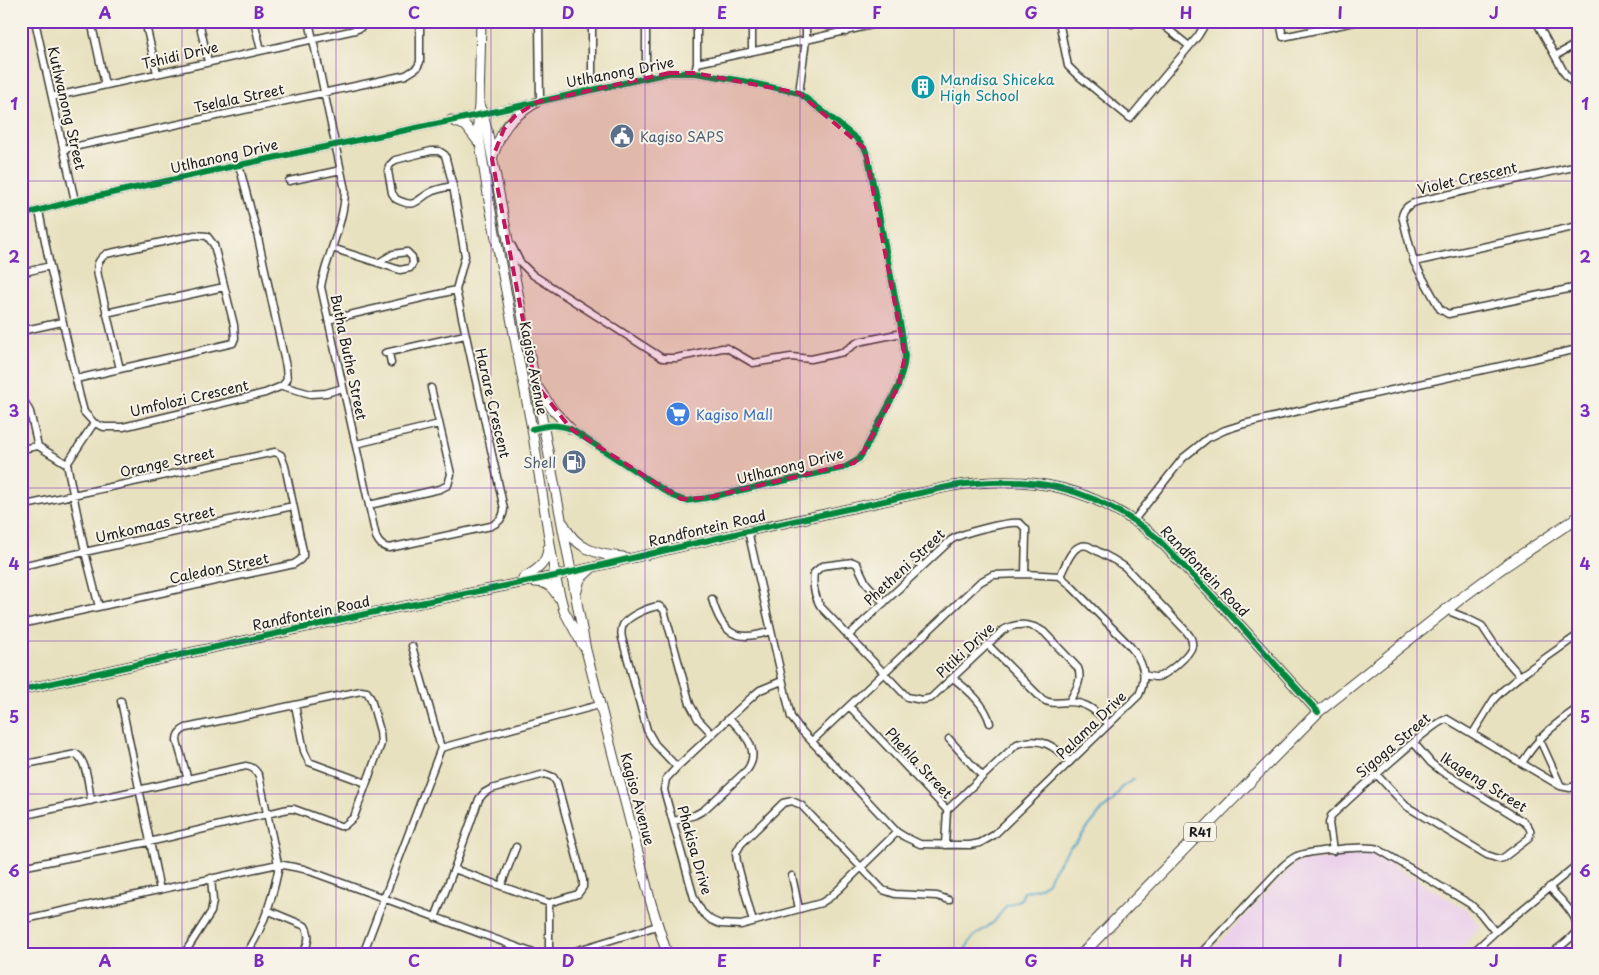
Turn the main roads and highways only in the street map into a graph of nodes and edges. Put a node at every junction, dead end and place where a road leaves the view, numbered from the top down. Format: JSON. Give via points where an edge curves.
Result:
{"nodes":[{"id":1,"x":1578,"y":517,"type":"edge"},
{"id":2,"x":1082,"y":954,"type":"edge"}],
"edges":[{"from":1,"to":2,"type":"main road","number":"R41","via":[[1502,568],[1318,712]]}]}
